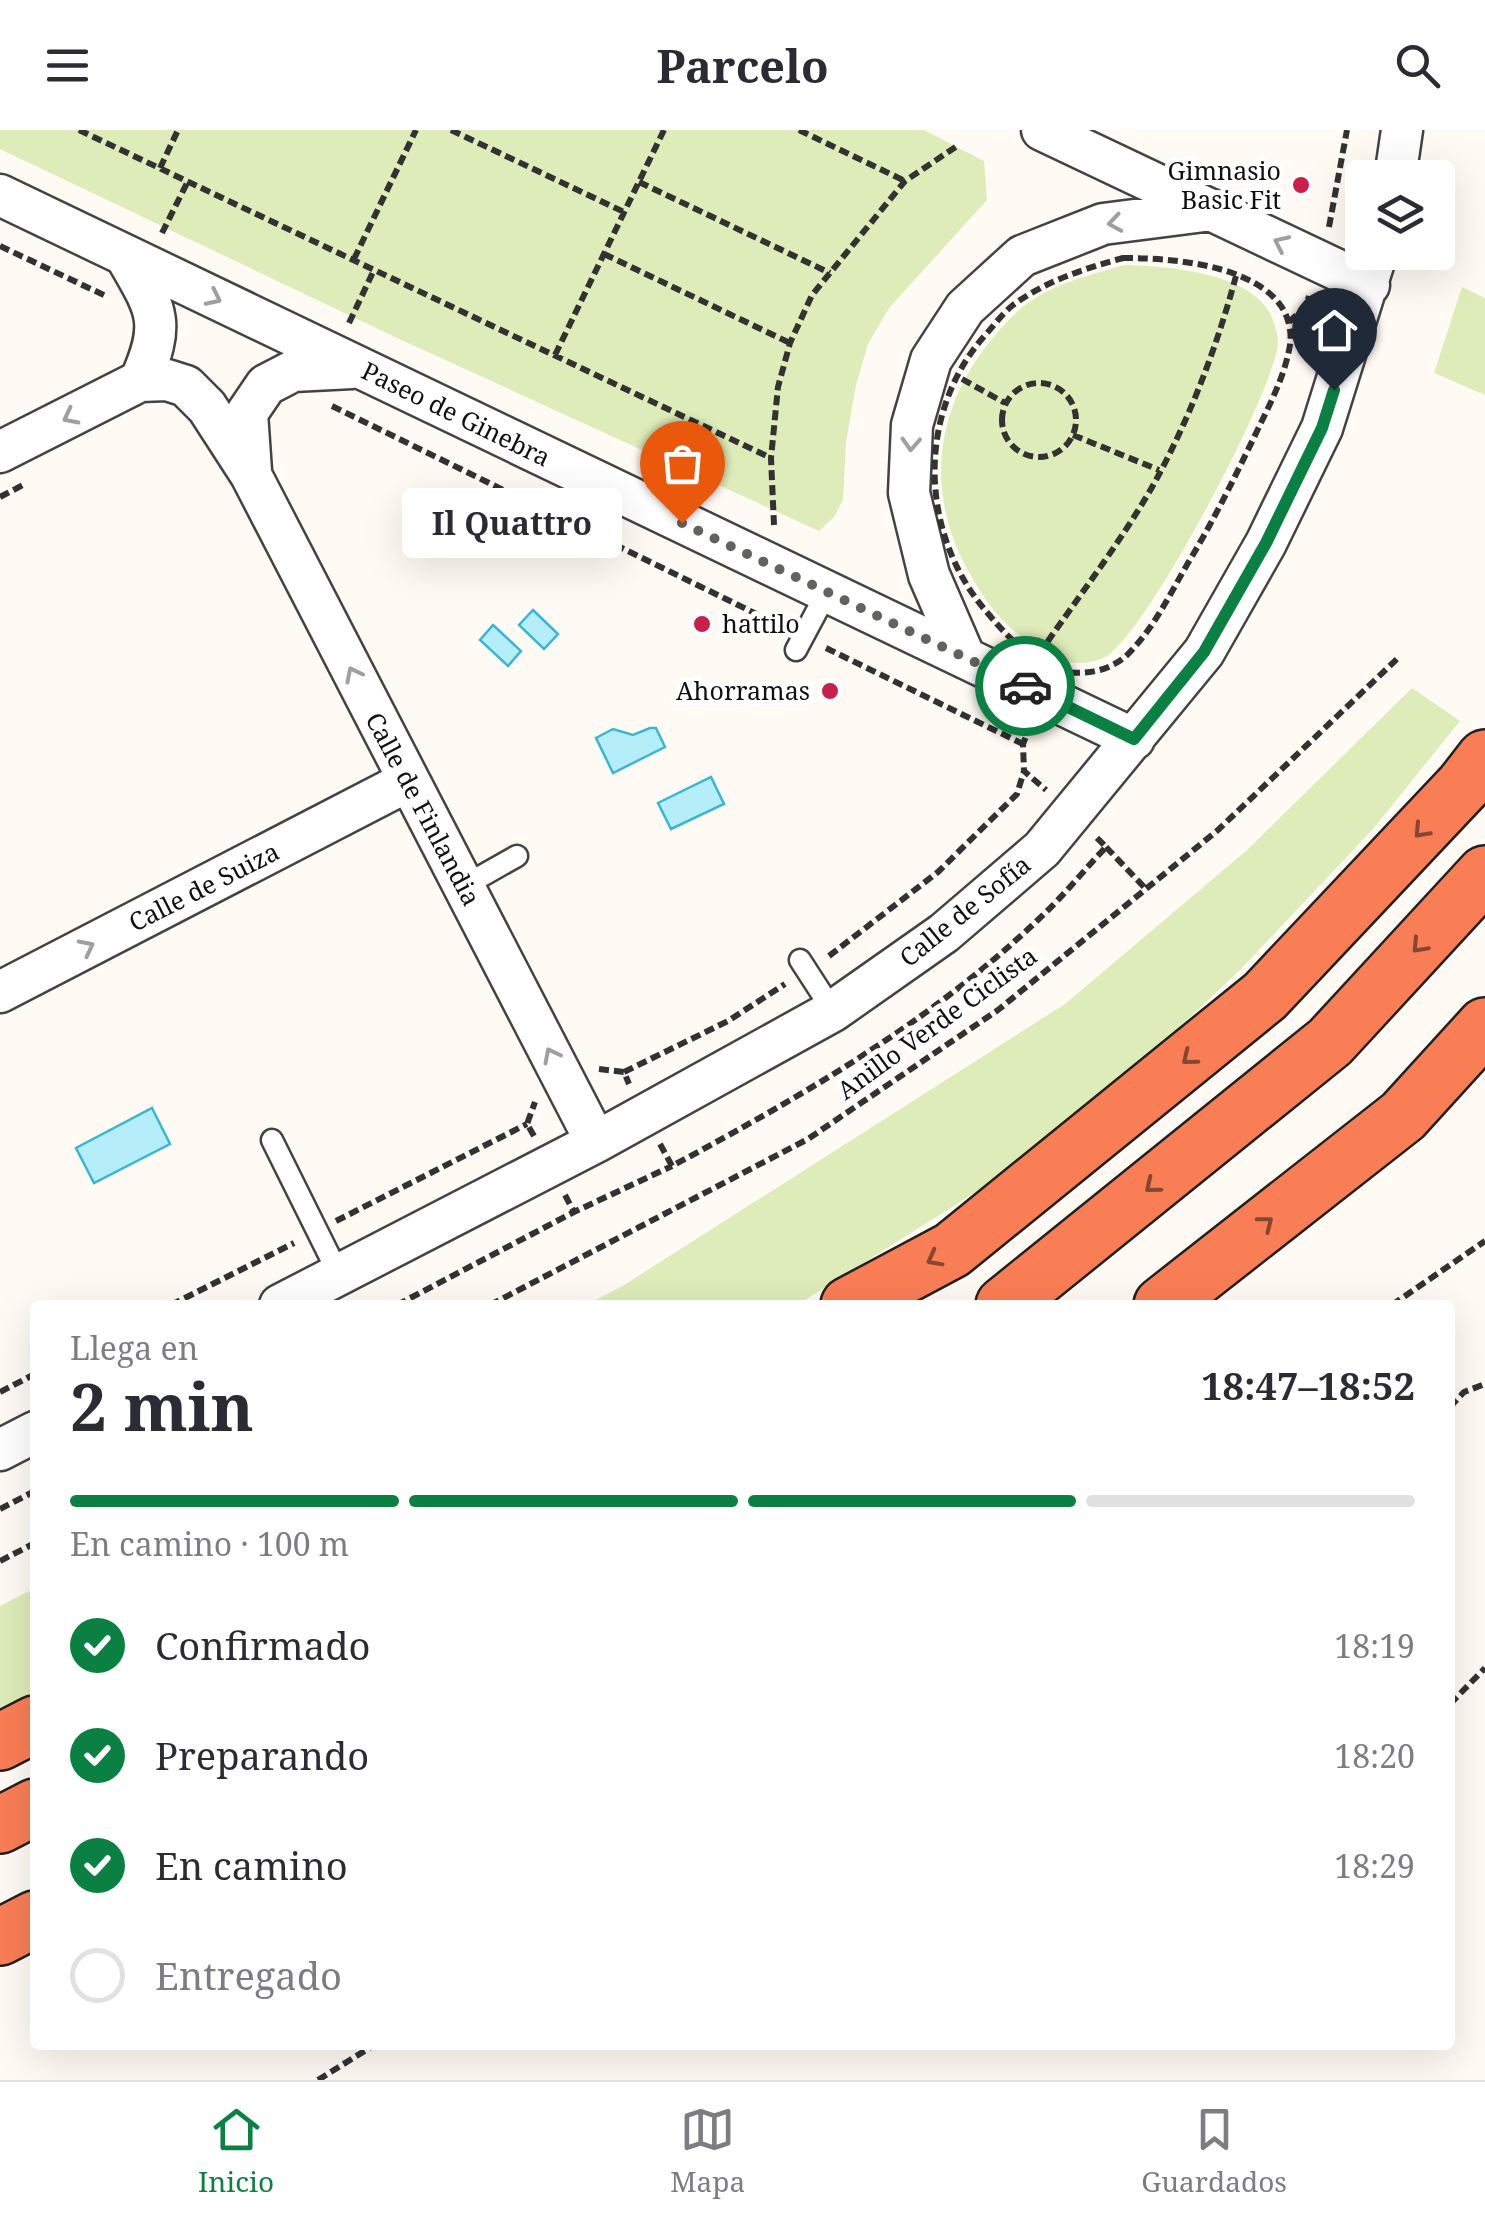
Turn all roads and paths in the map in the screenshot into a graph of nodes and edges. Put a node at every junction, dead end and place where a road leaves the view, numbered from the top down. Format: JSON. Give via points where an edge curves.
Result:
{"nodes":[{"id":1,"x":79,"y":130,"type":"edge"},
{"id":2,"x":178,"y":130,"type":"edge"},
{"id":3,"x":416,"y":130,"type":"edge"},
{"id":4,"x":451,"y":130,"type":"edge"},
{"id":5,"x":664,"y":130,"type":"edge"},
{"id":6,"x":798,"y":130,"type":"edge"},
{"id":7,"x":1042,"y":130,"type":"edge"},
{"id":8,"x":1347,"y":130,"type":"edge"},
{"id":9,"x":1402,"y":130,"type":"edge"},
{"id":10,"x":957,"y":146,"type":"dead end"},
{"id":11,"x":1398,"y":160,"type":"edge"},
{"id":12,"x":160,"y":168,"type":"junction"},
{"id":13,"x":905,"y":180,"type":"junction"},
{"id":14,"x":188,"y":181,"type":"junction"},
{"id":15,"x":639,"y":182,"type":"junction"},
{"id":16,"x":0,"y":196,"type":"edge"},
{"id":17,"x":1212,"y":210,"type":"junction"},
{"id":18,"x":624,"y":212,"type":"junction"},
{"id":19,"x":161,"y":235,"type":"dead end"},
{"id":20,"x":604,"y":254,"type":"junction"},
{"id":21,"x":125,"y":255,"type":"junction"},
{"id":22,"x":354,"y":260,"type":"junction"},
{"id":23,"x":1322,"y":263,"type":"junction"},
{"id":24,"x":1345,"y":266,"type":"edge"},
{"id":25,"x":1373,"y":270,"type":"edge"},
{"id":26,"x":830,"y":273,"type":"junction"},
{"id":27,"x":1236,"y":276,"type":"junction"},
{"id":28,"x":790,"y":343,"type":"junction"},
{"id":29,"x":555,"y":355,"type":"junction"},
{"id":30,"x":358,"y":367,"type":"junction"},
{"id":31,"x":954,"y":376,"type":"junction"},
{"id":32,"x":140,"y":381,"type":"junction"},
{"id":33,"x":324,"y":402,"type":"dead end"},
{"id":34,"x":1005,"y":403,"type":"junction"},
{"id":35,"x":1073,"y":434,"type":"junction"},
{"id":36,"x":0,"y":452,"type":"edge"},
{"id":37,"x":771,"y":458,"type":"junction"},
{"id":38,"x":1159,"y":470,"type":"junction"},
{"id":39,"x":251,"y":475,"type":"junction"},
{"id":40,"x":774,"y":525,"type":"dead end"},
{"id":41,"x":827,"y":592,"type":"junction"},
{"id":42,"x":800,"y":643,"type":"junction"},
{"id":43,"x":965,"y":658,"type":"junction"},
{"id":44,"x":1398,"y":658,"type":"dead end"},
{"id":45,"x":1035,"y":659,"type":"junction"},
{"id":46,"x":1134,"y":739,"type":"junction"},
{"id":47,"x":1022,"y":744,"type":"dead end"},
{"id":48,"x":1485,"y":758,"type":"edge"},
{"id":49,"x":1024,"y":771,"type":"dead end"},
{"id":50,"x":408,"y":782,"type":"junction"},
{"id":51,"x":1106,"y":846,"type":"dead end"},
{"id":52,"x":517,"y":856,"type":"dead end"},
{"id":53,"x":1485,"y":874,"type":"edge"},
{"id":54,"x":464,"y":886,"type":"junction"},
{"id":55,"x":1146,"y":889,"type":"junction"},
{"id":56,"x":804,"y":965,"type":"junction"},
{"id":57,"x":0,"y":992,"type":"edge"},
{"id":58,"x":833,"y":1011,"type":"junction"},
{"id":59,"x":1485,"y":1026,"type":"edge"},
{"id":60,"x":589,"y":1052,"type":"dead end"},
{"id":61,"x":598,"y":1069,"type":"dead end"},
{"id":62,"x":624,"y":1072,"type":"dead end"},
{"id":63,"x":527,"y":1124,"type":"dead end"},
{"id":64,"x":272,"y":1140,"type":"dead end"},
{"id":65,"x":596,"y":1142,"type":"junction"},
{"id":66,"x":574,"y":1212,"type":"dead end"},
{"id":67,"x":318,"y":1231,"type":"junction"},
{"id":68,"x":1485,"y":1241,"type":"edge"},
{"id":69,"x":339,"y":1274,"type":"junction"},
{"id":70,"x":181,"y":1300,"type":"edge"},
{"id":71,"x":290,"y":1300,"type":"edge"},
{"id":72,"x":407,"y":1300,"type":"edge"},
{"id":73,"x":500,"y":1300,"type":"edge"},
{"id":74,"x":859,"y":1300,"type":"edge"},
{"id":75,"x":1010,"y":1300,"type":"edge"},
{"id":76,"x":1168,"y":1300,"type":"edge"},
{"id":77,"x":1399,"y":1300,"type":"edge"},
{"id":78,"x":30,"y":1377,"type":"edge"},
{"id":79,"x":1485,"y":1384,"type":"edge"},
{"id":80,"x":0,"y":1392,"type":"edge"},
{"id":81,"x":1455,"y":1402,"type":"edge"},
{"id":82,"x":30,"y":1435,"type":"edge"},
{"id":83,"x":0,"y":1450,"type":"edge"},
{"id":84,"x":30,"y":1494,"type":"edge"},
{"id":85,"x":0,"y":1509,"type":"edge"},
{"id":86,"x":30,"y":1546,"type":"edge"},
{"id":87,"x":0,"y":1561,"type":"edge"},
{"id":88,"x":1485,"y":1668,"type":"edge"},
{"id":89,"x":1455,"y":1699,"type":"edge"},
{"id":90,"x":30,"y":1727,"type":"edge"},
{"id":91,"x":0,"y":1742,"type":"edge"},
{"id":92,"x":30,"y":1810,"type":"edge"},
{"id":93,"x":0,"y":1825,"type":"edge"},
{"id":94,"x":30,"y":1922,"type":"edge"},
{"id":95,"x":0,"y":1937,"type":"edge"},
{"id":96,"x":366,"y":2050,"type":"edge"},
{"id":97,"x":318,"y":2080,"type":"edge"}],
"edges":[{"from":1,"to":12,"type":"path"},
{"from":2,"to":12,"type":"path"},
{"from":3,"to":22,"type":"path"},
{"from":4,"to":18,"type":"path"},
{"from":5,"to":15,"type":"path"},
{"from":6,"to":13,"type":"path"},
{"from":7,"to":17,"type":"street"},
{"from":8,"to":23,"type":"path"},
{"from":9,"to":11,"type":"street"},
{"from":10,"to":13,"type":"path"},
{"from":12,"to":14,"type":"path"},
{"from":13,"to":26,"type":"path"},
{"from":14,"to":19,"type":"path"},
{"from":14,"to":22,"type":"path"},
{"from":15,"to":18,"type":"path"},
{"from":15,"to":26,"type":"path"},
{"from":16,"to":21,"type":"street","name":"Paseo de Ginebra"},
{"from":23,"to":17,"type":"street","one_way":true},
{"from":17,"to":43,"type":"street","one_way":true,"via":[[1103,224],[1022,256],[965,308],[931,360],[912,425],[909,493],[929,575]]},
{"from":18,"to":20,"type":"path"},
{"from":20,"to":28,"type":"path"},
{"from":20,"to":29,"type":"path"},
{"from":21,"to":30,"type":"street","name":"Paseo de Ginebra","one_way":true},
{"from":21,"to":32,"type":"street","via":[[158,326]]},
{"from":22,"to":29,"type":"path"},
{"from":23,"to":24,"type":"street"},
{"from":25,"to":46,"type":"street","name":"Calle de Sofía","via":[[1322,428],[1266,543],[1204,652]]},
{"from":26,"to":28,"type":"path"},
{"from":27,"to":31,"type":"path","via":[[1172,258],[1123,258],[1066,274],[1010,307]]},
{"from":27,"to":38,"type":"path","via":[[1222,329]]},
{"from":27,"to":45,"type":"path","via":[[1261,286],[1282,307],[1292,341],[1281,381],[1224,501],[1152,625],[1127,655],[1087,673]]},
{"from":28,"to":37,"type":"path"},
{"from":29,"to":37,"type":"path"},
{"from":30,"to":39,"type":"street","name":"Calle de Finlandia","via":[[293,371],[266,384],[247,413]]},
{"from":30,"to":41,"type":"street","name":"Paseo de Ginebra"},
{"from":31,"to":34,"type":"path"},
{"from":31,"to":45,"type":"path","via":[[934,451],[937,506],[950,552],[982,606]]},
{"from":32,"to":36,"type":"street","one_way":true},
{"from":32,"to":39,"type":"street","name":"Calle de Finlandia","via":[[186,386]]},
{"from":33,"to":42,"type":"path"},
{"from":34,"to":35,"type":"path","via":[[1036,382],[1060,389],[1075,410]]},
{"from":34,"to":35,"type":"path","via":[[1006,438],[1023,453],[1046,456]]},
{"from":35,"to":38,"type":"path"},
{"from":37,"to":40,"type":"path"},
{"from":38,"to":45,"type":"path"},
{"from":50,"to":39,"type":"street","name":"Calle de Finlandia","one_way":true},
{"from":41,"to":42,"type":"lane"},
{"from":41,"to":43,"type":"street","name":"Paseo de Ginebra"},
{"from":42,"to":47,"type":"path"},
{"from":43,"to":46,"type":"street","name":"Paseo de Ginebra"},
{"from":44,"to":55,"type":"path","name":"Anillo Verde Ciclista","via":[[1218,830]]},
{"from":46,"to":58,"type":"street","name":"Calle de Sofía","via":[[1042,849],[944,933]]},
{"from":48,"to":74,"type":"highway","one_way":true,"via":[[1265,996],[952,1250]]},
{"from":49,"to":56,"type":"path","via":[[1018,794],[938,872]]},
{"from":50,"to":54,"type":"street","name":"Calle de Finlandia"},
{"from":57,"to":50,"type":"street","name":"Calle de Suiza","one_way":true},
{"from":51,"to":55,"type":"path"},
{"from":52,"to":54,"type":"lane"},
{"from":53,"to":75,"type":"highway","one_way":true,"via":[[1330,1042]]},
{"from":65,"to":54,"type":"street","name":"Calle de Finlandia","one_way":true},
{"from":55,"to":73,"type":"path","name":"Anillo Verde Ciclista","via":[[998,1010],[808,1139]]},
{"from":56,"to":58,"type":"lane"},
{"from":56,"to":62,"type":"path","via":[[728,1021]]},
{"from":58,"to":65,"type":"street","name":"Calle de Sofía"},
{"from":76,"to":59,"type":"highway","one_way":true,"via":[[1403,1116]]},
{"from":60,"to":61,"type":"path"},
{"from":63,"to":67,"type":"path"},
{"from":64,"to":67,"type":"lane"},
{"from":65,"to":69,"type":"street","name":"Calle de Sofía"},
{"from":66,"to":72,"type":"path"},
{"from":67,"to":69,"type":"lane"},
{"from":67,"to":70,"type":"path"},
{"from":68,"to":77,"type":"path"},
{"from":69,"to":71,"type":"street","name":"Calle de Sofía"},
{"from":78,"to":80,"type":"path"},
{"from":79,"to":81,"type":"path"},
{"from":82,"to":83,"type":"street"},
{"from":84,"to":85,"type":"path"},
{"from":86,"to":87,"type":"path"},
{"from":88,"to":89,"type":"path"},
{"from":90,"to":91,"type":"highway"},
{"from":92,"to":93,"type":"highway"},
{"from":94,"to":95,"type":"highway"},
{"from":96,"to":97,"type":"path"}]}
